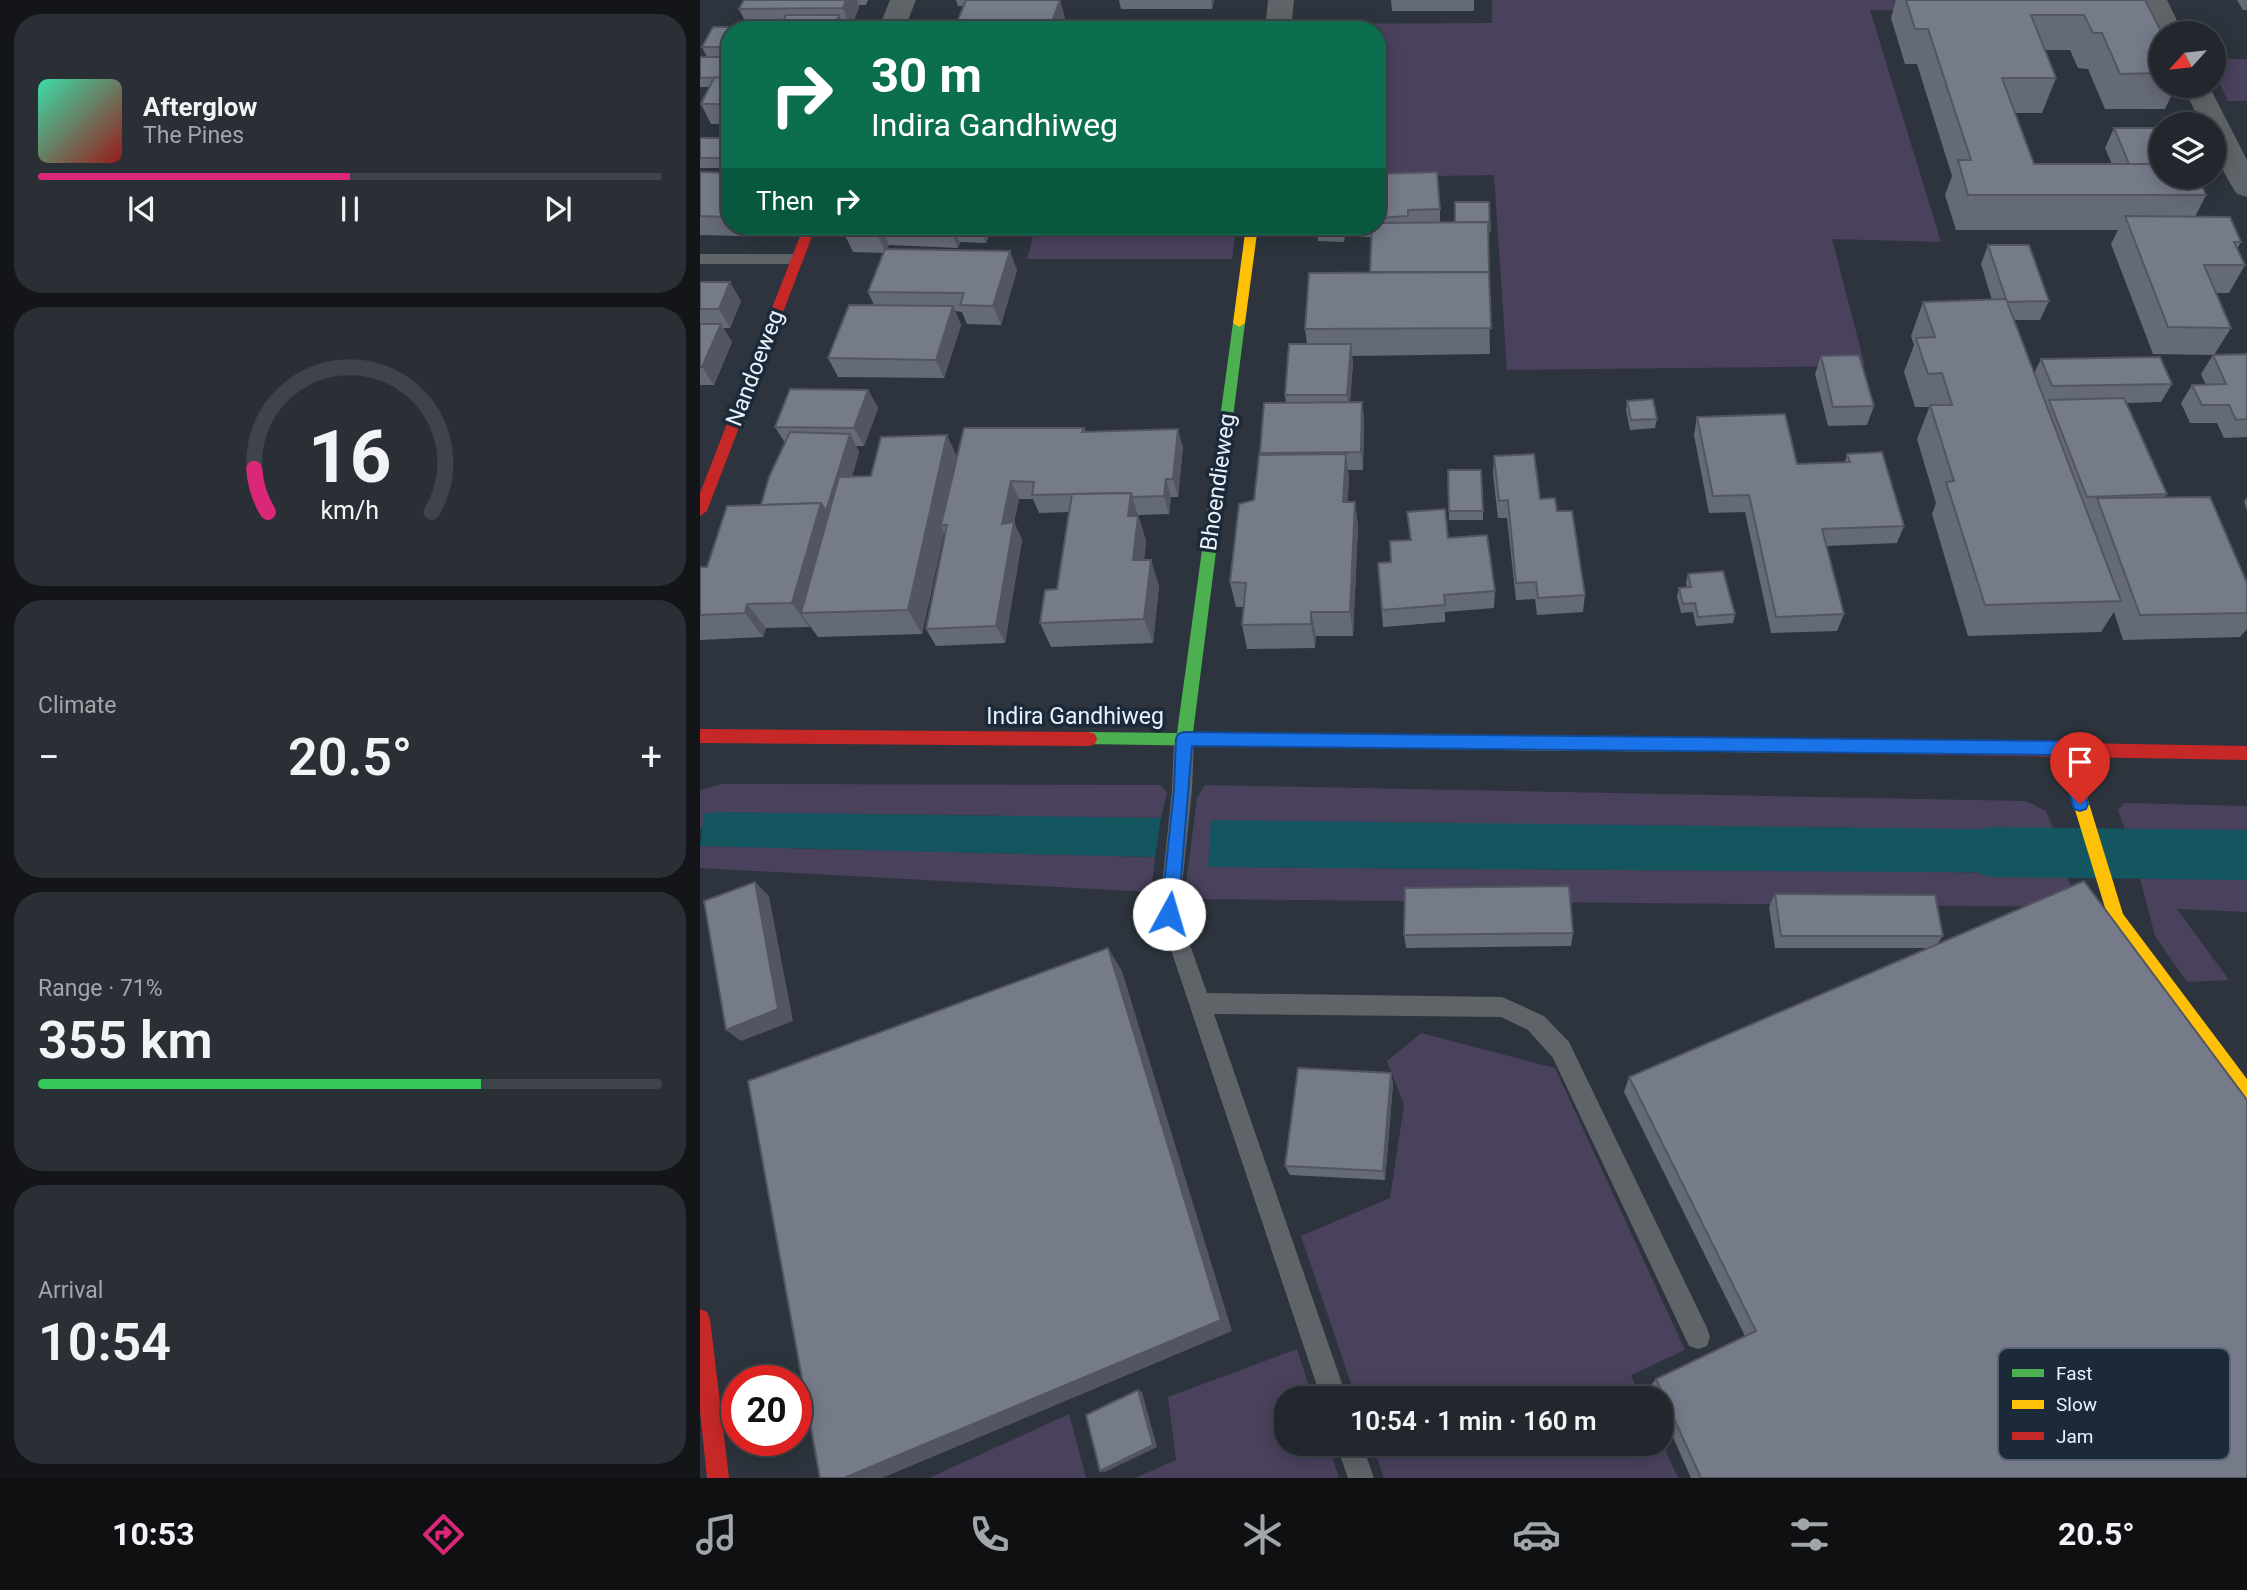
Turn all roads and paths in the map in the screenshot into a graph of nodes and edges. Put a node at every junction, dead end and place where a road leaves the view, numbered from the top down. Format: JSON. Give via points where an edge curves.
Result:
{"nodes":[{"id":1,"x":903,"y":0,"type":"edge"},
{"id":2,"x":1281,"y":0,"type":"edge"},
{"id":3,"x":2154,"y":0,"type":"edge"},
{"id":4,"x":895,"y":21,"type":"edge"},
{"id":5,"x":1279,"y":21,"type":"edge"},
{"id":6,"x":2164,"y":21,"type":"edge"},
{"id":7,"x":2202,"y":98,"type":"edge"},
{"id":8,"x":2247,"y":188,"type":"edge"},
{"id":9,"x":806,"y":235,"type":"edge"},
{"id":10,"x":1251,"y":235,"type":"edge"},
{"id":11,"x":700,"y":259,"type":"edge"},
{"id":12,"x":797,"y":259,"type":"junction"},
{"id":13,"x":700,"y":510,"type":"edge"},
{"id":14,"x":700,"y":736,"type":"edge"},
{"id":15,"x":1184,"y":739,"type":"junction"},
{"id":16,"x":2064,"y":748,"type":"junction"},
{"id":17,"x":2247,"y":753,"type":"edge"},
{"id":18,"x":1199,"y":1003,"type":"junction"},
{"id":19,"x":2247,"y":1094,"type":"edge"},
{"id":20,"x":700,"y":1319,"type":"edge"},
{"id":21,"x":1698,"y":1337,"type":"dead end"},
{"id":22,"x":1330,"y":1386,"type":"edge"},
{"id":23,"x":1353,"y":1456,"type":"edge"},
{"id":24,"x":718,"y":1478,"type":"edge"},
{"id":25,"x":1361,"y":1478,"type":"edge"}],
"edges":[{"from":1,"to":4,"type":"street"},
{"from":2,"to":5,"type":"street"},
{"from":3,"to":6,"type":"street"},
{"from":7,"to":8,"type":"street"},
{"from":9,"to":12,"type":"street","name":"Nandoeweg"},
{"from":10,"to":15,"type":"street","name":"Bhoendieweg"},
{"from":11,"to":12,"type":"lane"},
{"from":12,"to":13,"type":"street","name":"Nandoeweg"},
{"from":14,"to":15,"type":"street","name":"Indira Gandhiweg"},
{"from":15,"to":16,"type":"street","name":"Indira Gandhiweg"},
{"from":15,"to":18,"type":"lane","via":[[1169,914]]},
{"from":16,"to":17,"type":"street","name":"Indira Gandhiweg"},
{"from":16,"to":19,"type":"street","via":[[2116,918]]},
{"from":18,"to":21,"type":"lane","via":[[1502,1007],[1536,1023],[1561,1050]]},
{"from":18,"to":22,"type":"lane"},
{"from":20,"to":24,"type":"street"},
{"from":23,"to":25,"type":"lane"}]}
